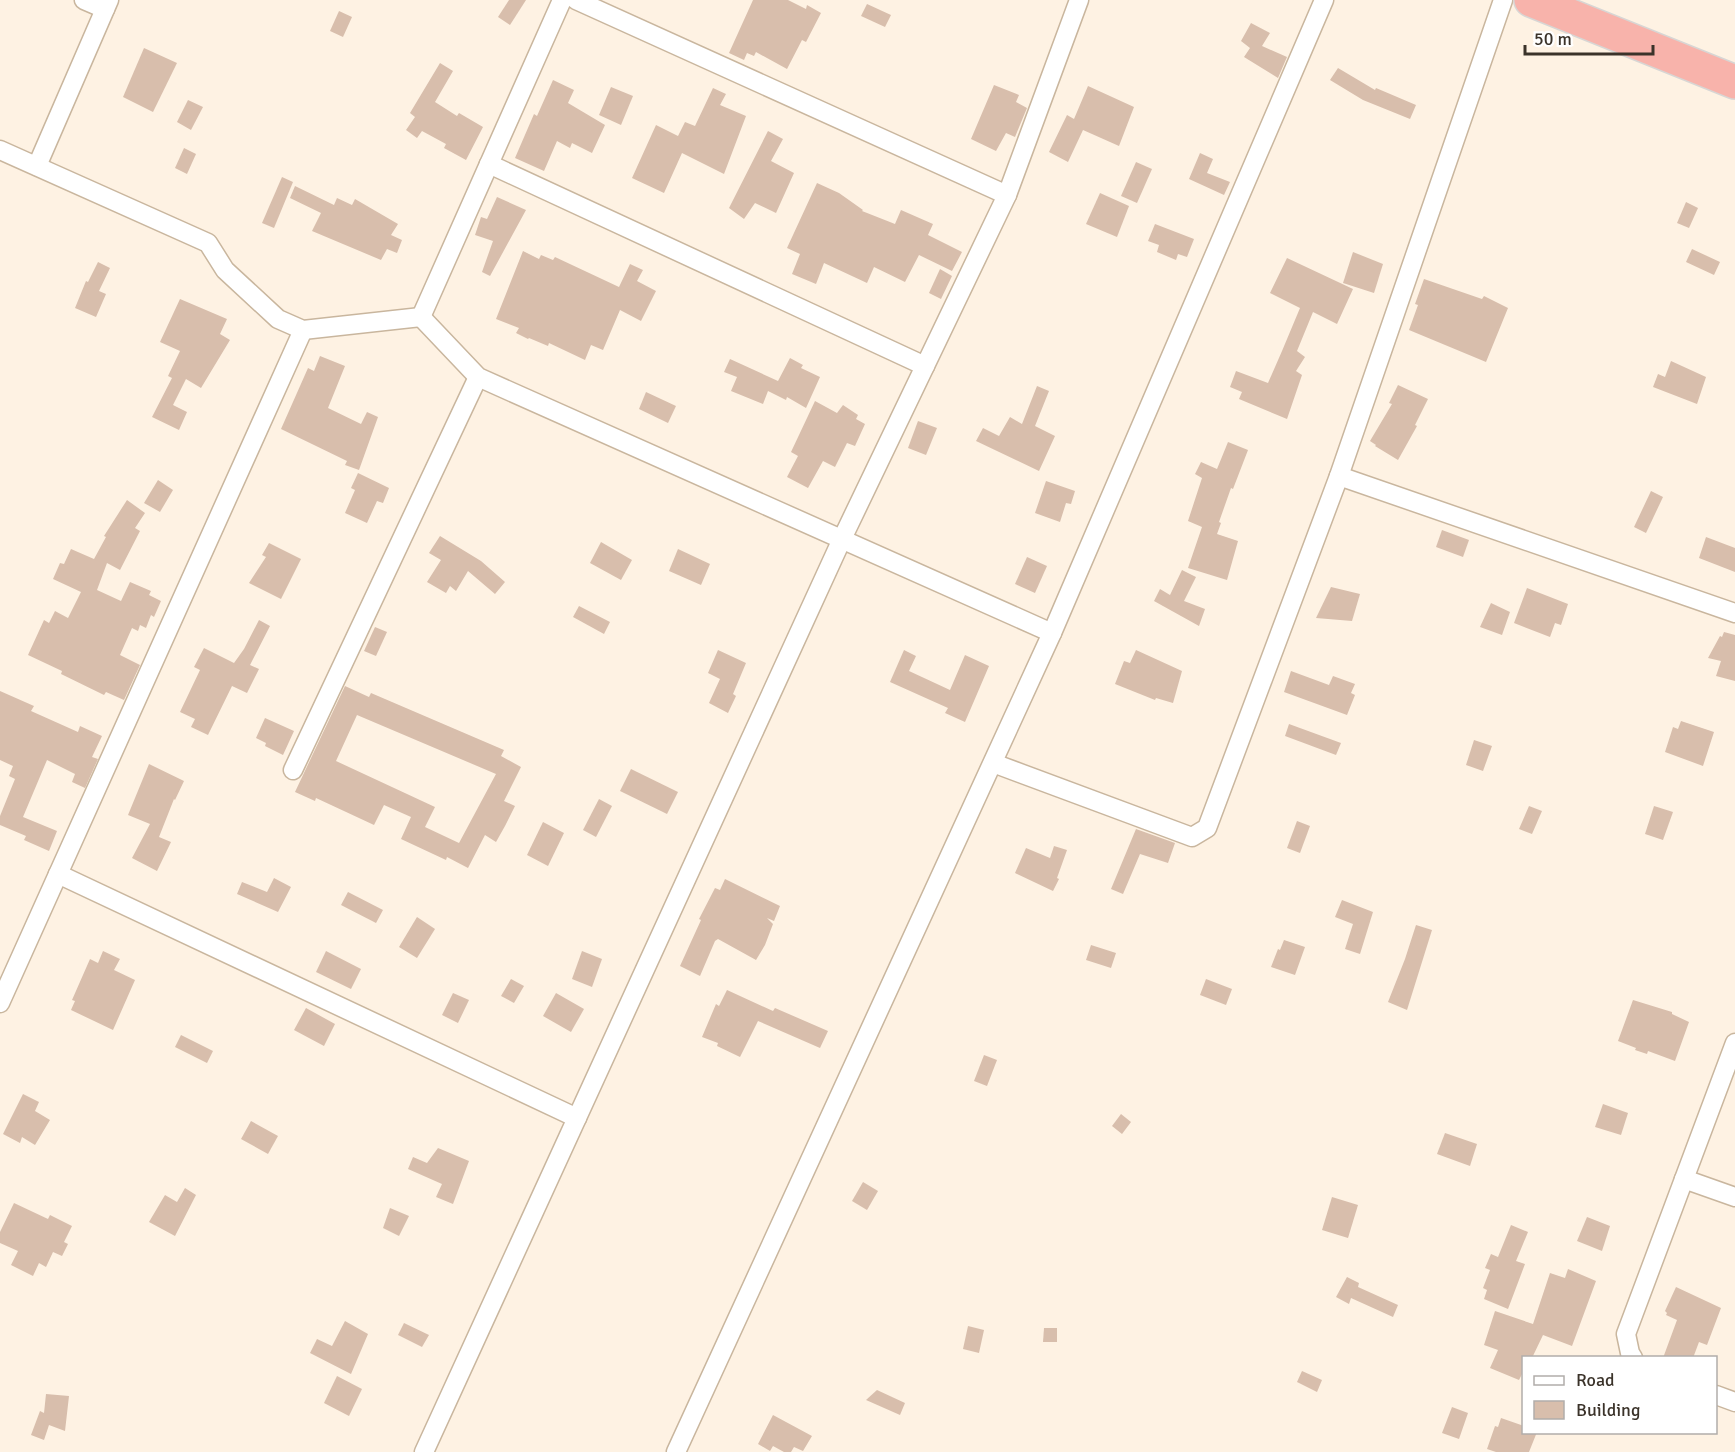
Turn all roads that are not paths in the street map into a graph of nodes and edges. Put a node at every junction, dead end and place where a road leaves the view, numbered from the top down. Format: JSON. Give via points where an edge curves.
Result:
{"nodes":[{"id":1,"x":84,"y":0,"type":"edge"},
{"id":2,"x":562,"y":0,"type":"edge"},
{"id":3,"x":576,"y":0,"type":"edge"},
{"id":4,"x":1079,"y":0,"type":"edge"},
{"id":5,"x":1324,"y":0,"type":"edge"},
{"id":6,"x":1503,"y":0,"type":"edge"},
{"id":7,"x":1531,"y":0,"type":"edge"},
{"id":8,"x":107,"y":5,"type":"edge"},
{"id":9,"x":1735,"y":82,"type":"edge"},
{"id":10,"x":0,"y":150,"type":"edge"},
{"id":11,"x":489,"y":164,"type":"junction"},
{"id":12,"x":37,"y":166,"type":"junction"},
{"id":13,"x":1007,"y":195,"type":"junction"},
{"id":14,"x":421,"y":317,"type":"junction"},
{"id":15,"x":303,"y":330,"type":"junction"},
{"id":16,"x":925,"y":366,"type":"junction"},
{"id":17,"x":478,"y":377,"type":"junction"},
{"id":18,"x":1339,"y":476,"type":"junction"},
{"id":19,"x":842,"y":539,"type":"junction"},
{"id":20,"x":1735,"y":614,"type":"edge"},
{"id":21,"x":1052,"y":633,"type":"junction"},
{"id":22,"x":993,"y":763,"type":"junction"},
{"id":23,"x":293,"y":770,"type":"dead end"},
{"id":24,"x":58,"y":874,"type":"junction"},
{"id":25,"x":0,"y":1003,"type":"edge"},
{"id":26,"x":1735,"y":1043,"type":"edge"},
{"id":27,"x":577,"y":1118,"type":"junction"},
{"id":28,"x":1684,"y":1179,"type":"junction"},
{"id":29,"x":1735,"y":1197,"type":"edge"},
{"id":30,"x":1632,"y":1356,"type":"edge"},
{"id":31,"x":1717,"y":1395,"type":"edge"},
{"id":32,"x":1735,"y":1402,"type":"edge"},
{"id":33,"x":424,"y":1452,"type":"edge"},
{"id":34,"x":676,"y":1452,"type":"edge"}],
"edges":[{"from":1,"to":8,"type":"street"},
{"from":2,"to":11,"type":"street"},
{"from":3,"to":13,"type":"street"},
{"from":4,"to":13,"type":"street"},
{"from":5,"to":21,"type":"street"},
{"from":6,"to":18,"type":"street"},
{"from":7,"to":9,"type":"highway"},
{"from":8,"to":12,"type":"street"},
{"from":10,"to":12,"type":"street"},
{"from":11,"to":14,"type":"street"},
{"from":11,"to":16,"type":"street"},
{"from":12,"to":15,"type":"street","via":[[208,243],[225,270],[278,319]]},
{"from":13,"to":16,"type":"street"},
{"from":14,"to":15,"type":"street"},
{"from":14,"to":17,"type":"street"},
{"from":15,"to":24,"type":"street"},
{"from":16,"to":19,"type":"street"},
{"from":17,"to":19,"type":"street"},
{"from":17,"to":23,"type":"street"},
{"from":18,"to":20,"type":"street"},
{"from":18,"to":22,"type":"street","via":[[1207,828],[1192,837]]},
{"from":19,"to":21,"type":"street"},
{"from":19,"to":27,"type":"street"},
{"from":21,"to":22,"type":"street"},
{"from":22,"to":34,"type":"street"},
{"from":24,"to":25,"type":"street"},
{"from":24,"to":27,"type":"street"},
{"from":26,"to":28,"type":"street"},
{"from":27,"to":33,"type":"street"},
{"from":28,"to":29,"type":"street"},
{"from":28,"to":30,"type":"street","via":[[1626,1334]]},
{"from":31,"to":32,"type":"street"}]}
